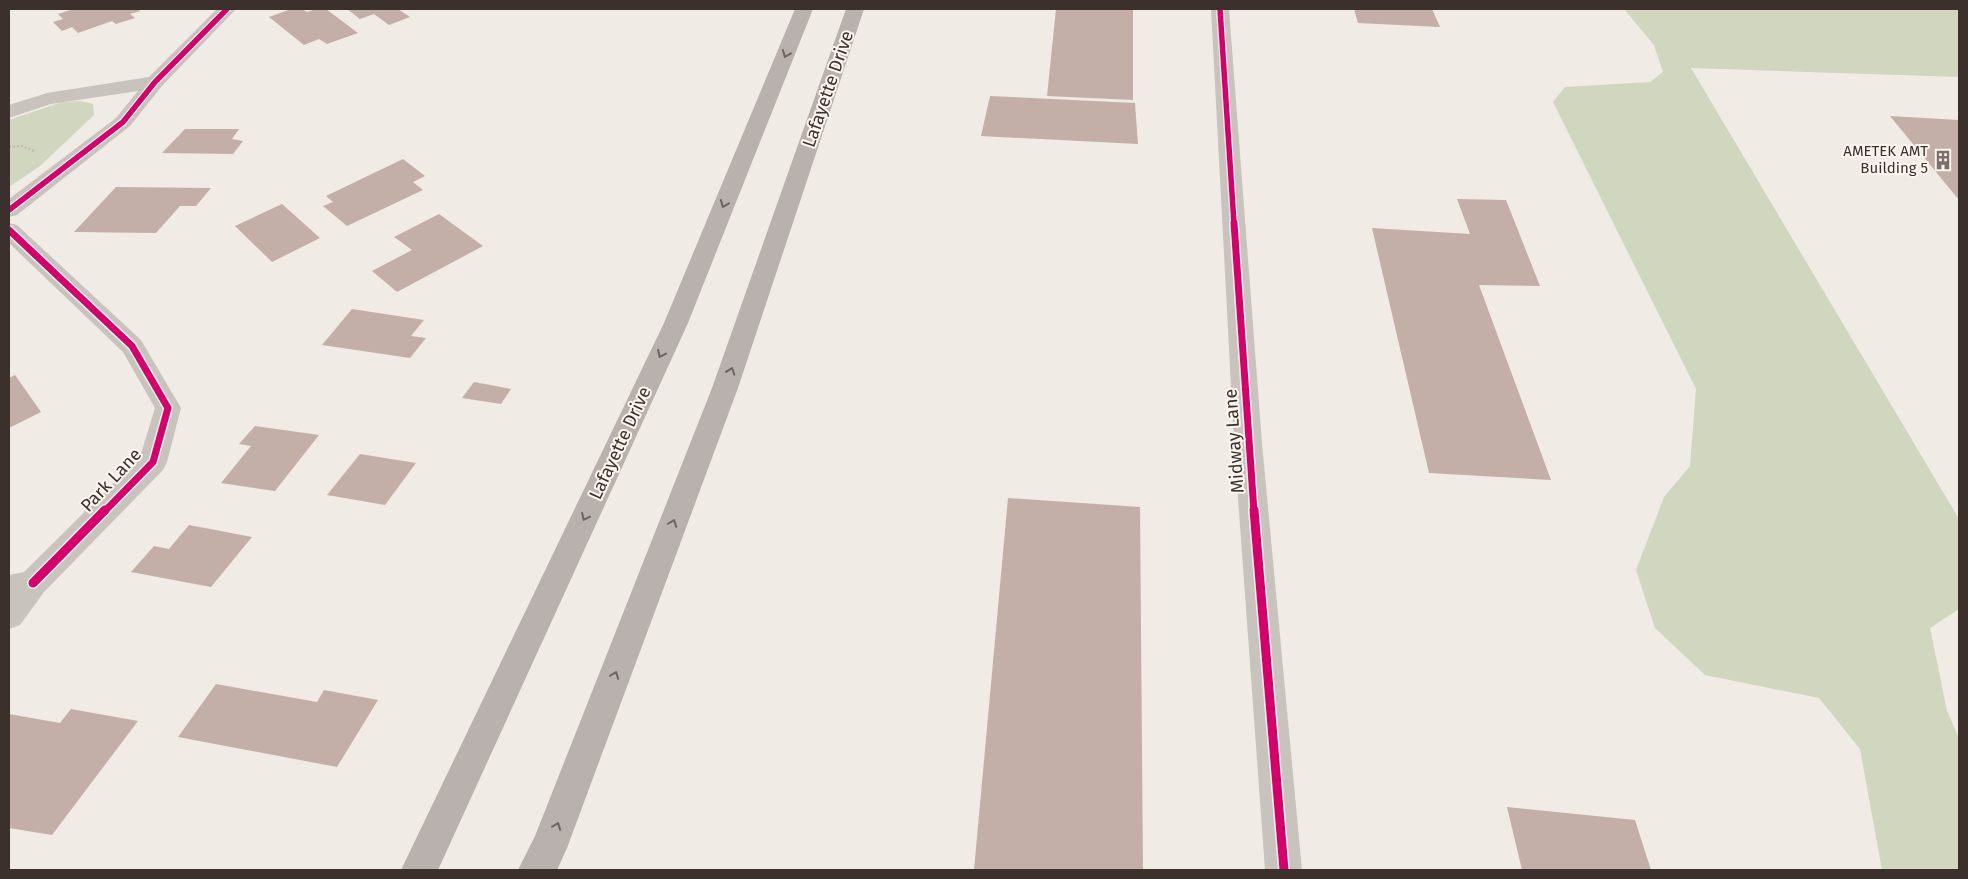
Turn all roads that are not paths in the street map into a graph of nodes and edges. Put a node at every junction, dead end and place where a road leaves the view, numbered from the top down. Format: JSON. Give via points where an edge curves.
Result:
{"nodes":[{"id":1,"x":227,"y":9,"type":"edge"},
{"id":2,"x":804,"y":9,"type":"edge"},
{"id":3,"x":855,"y":9,"type":"edge"},
{"id":4,"x":1220,"y":9,"type":"edge"},
{"id":5,"x":155,"y":82,"type":"junction"},
{"id":6,"x":9,"y":112,"type":"edge"},
{"id":7,"x":9,"y":210,"type":"edge"},
{"id":8,"x":9,"y":230,"type":"edge"},
{"id":9,"x":21,"y":585,"type":"edge"},
{"id":10,"x":9,"y":615,"type":"edge"},
{"id":11,"x":419,"y":870,"type":"edge"},
{"id":12,"x":536,"y":870,"type":"edge"},
{"id":13,"x":1284,"y":870,"type":"edge"}],
"edges":[{"from":1,"to":5,"type":"street"},
{"from":2,"to":11,"type":"main road","name":"Lafayette Drive","one_way":true,"via":[[676,323]]},
{"from":12,"to":3,"type":"main road","name":"Lafayette Drive","one_way":true,"via":[[549,848],[725,388]]},
{"from":4,"to":13,"type":"street","name":"Midway Lane","via":[[1248,443]]},
{"from":5,"to":6,"type":"street","via":[[47,99]]},
{"from":5,"to":7,"type":"street","via":[[123,122]]},
{"from":8,"to":9,"type":"street","name":"Park Lane","via":[[132,346],[168,408],[153,462]]},
{"from":9,"to":10,"type":"street","name":"Park Lane"}]}
